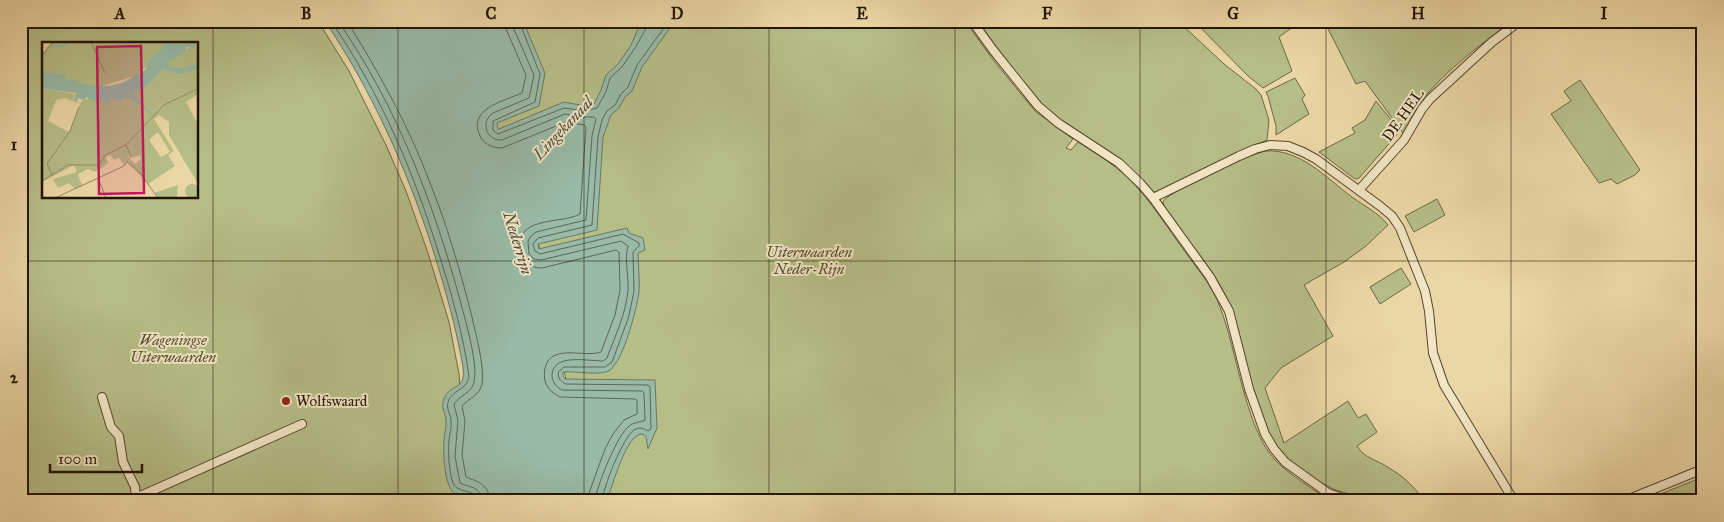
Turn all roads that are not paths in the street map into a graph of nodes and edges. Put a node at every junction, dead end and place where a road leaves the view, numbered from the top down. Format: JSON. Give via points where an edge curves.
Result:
{"nodes":[{"id":1,"x":972,"y":21,"type":"edge"},
{"id":2,"x":1520,"y":21,"type":"edge"},
{"id":3,"x":1359,"y":190,"type":"junction"},
{"id":4,"x":1154,"y":198,"type":"junction"},
{"id":5,"x":102,"y":397,"type":"dead end"},
{"id":6,"x":302,"y":424,"type":"dead end"},
{"id":7,"x":1703,"y":469,"type":"edge"},
{"id":8,"x":133,"y":499,"type":"edge"},
{"id":9,"x":1357,"y":501,"type":"edge"},
{"id":10,"x":1514,"y":501,"type":"edge"},
{"id":11,"x":1624,"y":501,"type":"edge"}],
"edges":[{"from":1,"to":4,"type":"street","via":[[1038,106],[1119,163]]},
{"from":2,"to":3,"type":"street","name":"DE HEL","via":[[1430,99],[1404,140]]},
{"from":3,"to":4,"type":"street","via":[[1303,152],[1288,146],[1270,145],[1247,152]]},
{"from":3,"to":10,"type":"street","via":[[1392,216],[1400,228],[1425,291],[1433,353],[1444,385]]},
{"from":4,"to":9,"type":"street","via":[[1210,277],[1229,311],[1249,389],[1265,434],[1274,448],[1285,462],[1328,493]]},
{"from":5,"to":8,"type":"street","via":[[111,428],[119,436],[123,462],[134,487]]},
{"from":6,"to":8,"type":"street"},
{"from":7,"to":11,"type":"street"}]}
